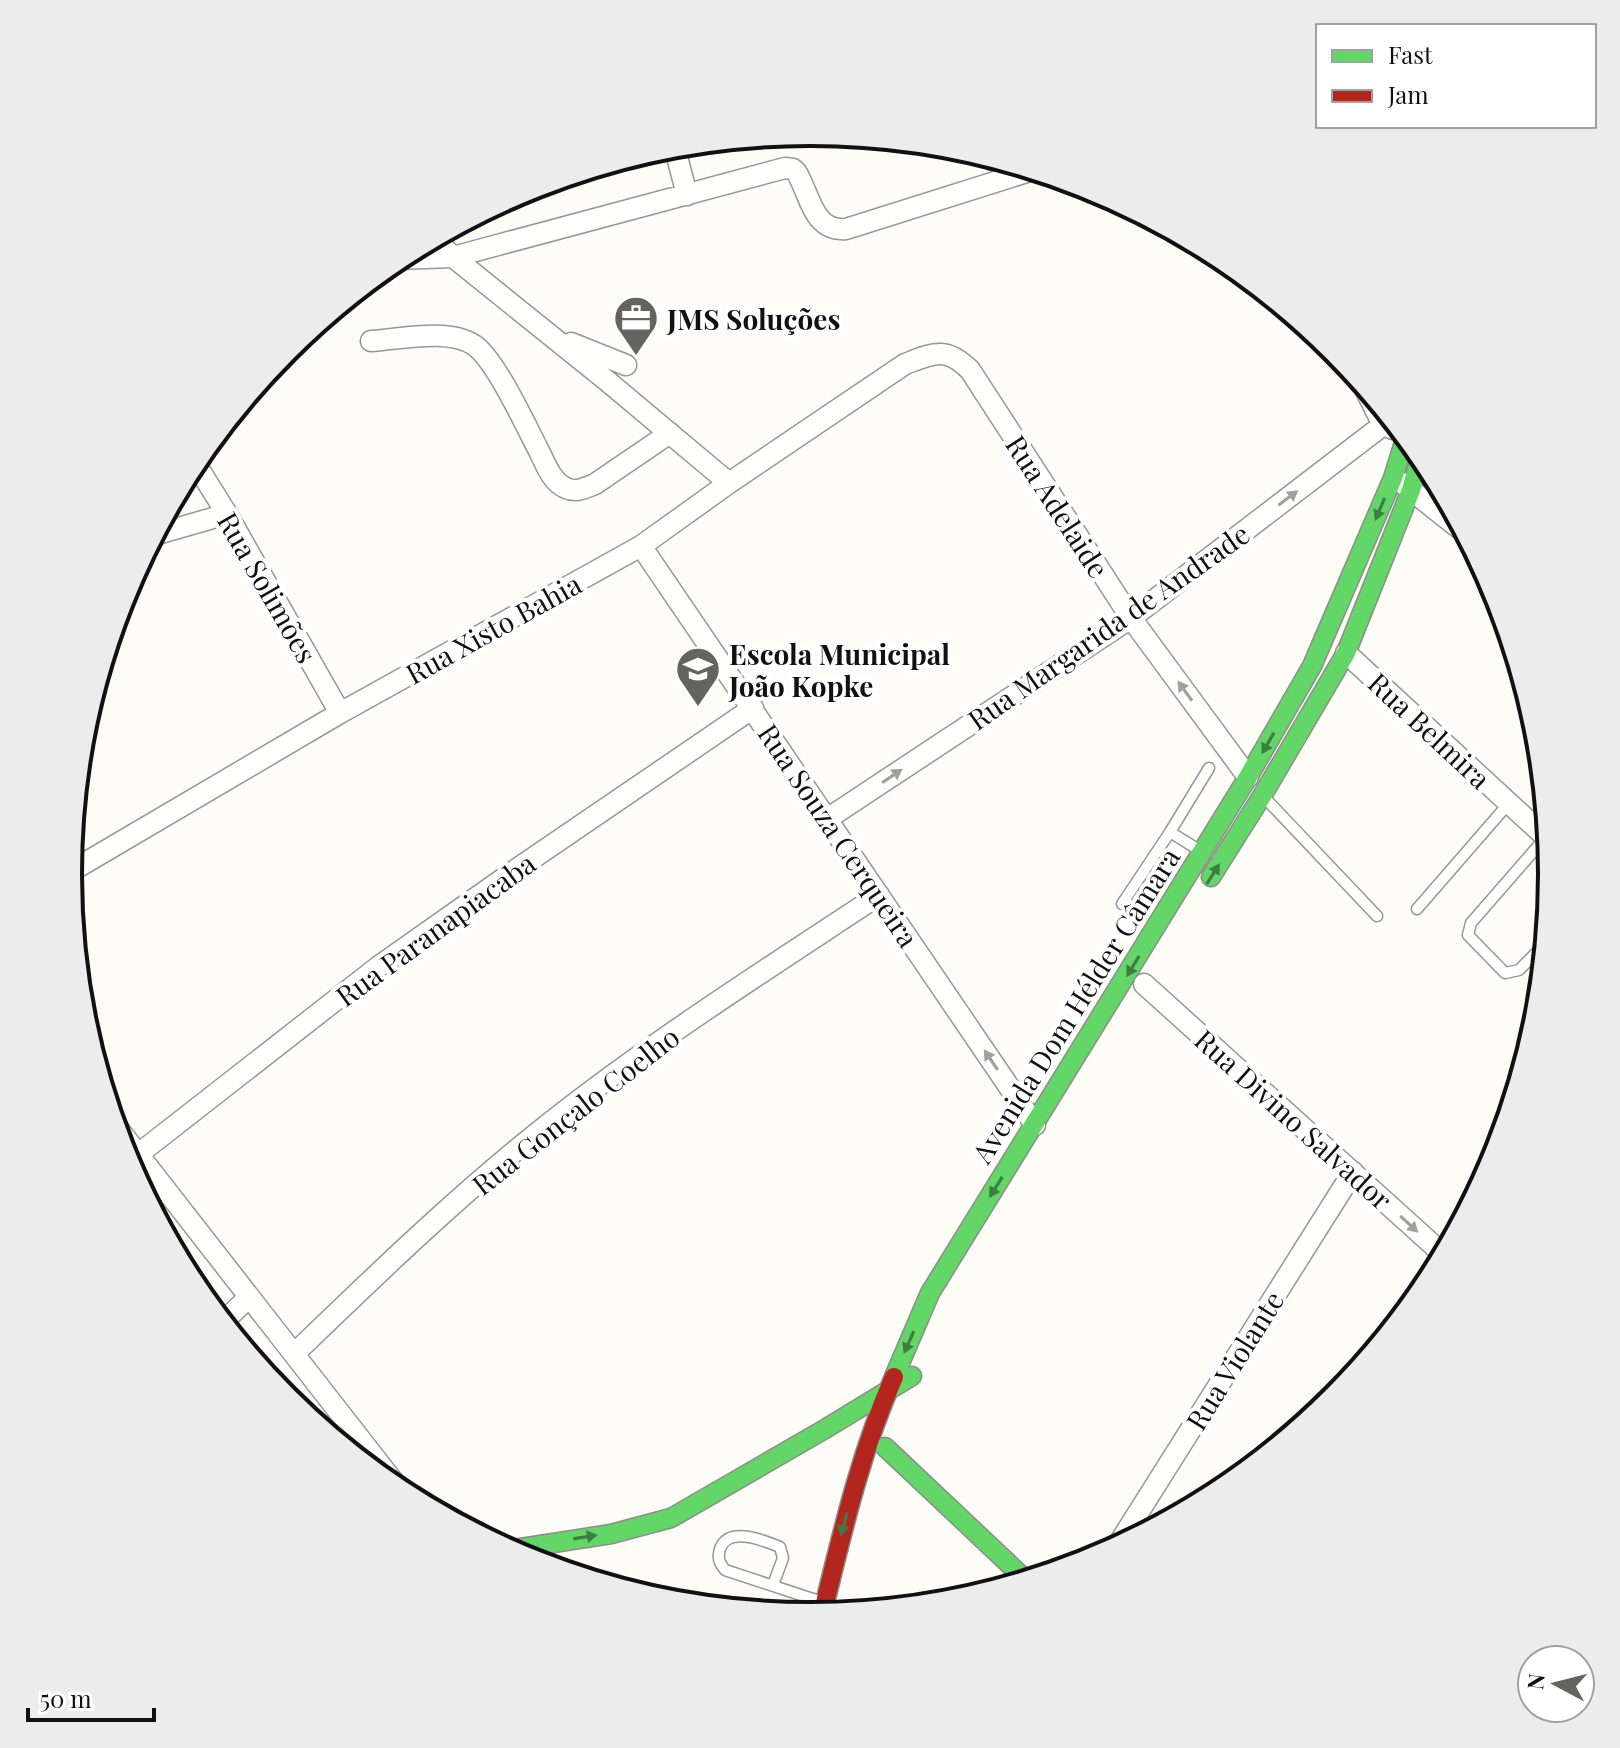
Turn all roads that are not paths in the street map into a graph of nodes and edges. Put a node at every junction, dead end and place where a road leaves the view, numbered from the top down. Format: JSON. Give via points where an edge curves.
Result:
{"nodes":[{"id":1,"x":677,"y":158,"type":"edge"},
{"id":2,"x":1014,"y":176,"type":"edge"},
{"id":3,"x":687,"y":195,"type":"junction"},
{"id":4,"x":442,"y":246,"type":"edge"},
{"id":5,"x":453,"y":257,"type":"junction"},
{"id":6,"x":424,"y":258,"type":"edge"},
{"id":7,"x":549,"y":334,"type":"junction"},
{"id":8,"x":371,"y":341,"type":"dead end"},
{"id":9,"x":905,"y":364,"type":"joint"},
{"id":10,"x":626,"y":365,"type":"dead end"},
{"id":11,"x":670,"y":433,"type":"junction"},
{"id":12,"x":1391,"y":435,"type":"edge"},
{"id":13,"x":1398,"y":446,"type":"edge"},
{"id":14,"x":1413,"y":467,"type":"edge"},
{"id":15,"x":202,"y":474,"type":"edge"},
{"id":16,"x":729,"y":483,"type":"junction"},
{"id":17,"x":1402,"y":484,"type":"junction"},
{"id":18,"x":227,"y":514,"type":"junction"},
{"id":19,"x":1443,"y":516,"type":"edge"},
{"id":20,"x":169,"y":531,"type":"edge"},
{"id":21,"x":641,"y":546,"type":"junction"},
{"id":22,"x":1131,"y":618,"type":"junction"},
{"id":23,"x":1346,"y":653,"type":"junction"},
{"id":24,"x":753,"y":708,"type":"junction"},
{"id":25,"x":340,"y":713,"type":"junction"},
{"id":26,"x":1209,"y":768,"type":"dead end"},
{"id":27,"x":1248,"y":777,"type":"junction"},
{"id":28,"x":1262,"y":796,"type":"junction"},
{"id":29,"x":1509,"y":803,"type":"junction"},
{"id":30,"x":827,"y":819,"type":"junction"},
{"id":31,"x":1536,"y":828,"type":"edge"},
{"id":32,"x":1170,"y":832,"type":"junction"},
{"id":33,"x":1537,"y":849,"type":"edge"},
{"id":34,"x":1202,"y":852,"type":"junction"},
{"id":35,"x":82,"y":865,"type":"edge"},
{"id":36,"x":1203,"y":890,"type":"dead end"},
{"id":37,"x":879,"y":895,"type":"junction"},
{"id":38,"x":1122,"y":904,"type":"dead end"},
{"id":39,"x":1417,"y":909,"type":"dead end"},
{"id":40,"x":1377,"y":916,"type":"dead end"},
{"id":41,"x":1533,"y":956,"type":"edge"},
{"id":42,"x":1144,"y":984,"type":"dead end"},
{"id":43,"x":1035,"y":1125,"type":"junction"},
{"id":44,"x":138,"y":1154,"type":"edge"},
{"id":45,"x":1353,"y":1172,"type":"junction"},
{"id":46,"x":147,"y":1175,"type":"edge"},
{"id":47,"x":1435,"y":1247,"type":"edge"},
{"id":48,"x":249,"y":1297,"type":"junction"},
{"id":49,"x":230,"y":1315,"type":"edge"},
{"id":50,"x":930,"y":1339,"type":"dead end"},
{"id":51,"x":294,"y":1354,"type":"junction"},
{"id":52,"x":912,"y":1376,"type":"junction"},
{"id":53,"x":887,"y":1392,"type":"junction"},
{"id":54,"x":854,"y":1441,"type":"junction"},
{"id":55,"x":374,"y":1457,"type":"edge"},
{"id":56,"x":1128,"y":1529,"type":"edge"},
{"id":57,"x":530,"y":1546,"type":"edge"},
{"id":58,"x":1016,"y":1572,"type":"edge"},
{"id":59,"x":773,"y":1585,"type":"junction"},
{"id":60,"x":829,"y":1601,"type":"edge"},
{"id":61,"x":810,"y":1602,"type":"edge"}],
"edges":[{"from":1,"to":3,"type":"street"},
{"from":2,"to":3,"type":"street","via":[[846,229],[831,228],[816,215],[793,169],[768,171]]},
{"from":3,"to":5,"type":"street"},
{"from":4,"to":5,"type":"street"},
{"from":5,"to":6,"type":"street"},
{"from":5,"to":7,"type":"street"},
{"from":7,"to":10,"type":"street"},
{"from":7,"to":11,"type":"street"},
{"from":8,"to":11,"type":"street","via":[[447,335],[473,344],[517,407],[552,476],[567,489],[595,484]]},
{"from":9,"to":16,"type":"street","name":"Rua Xisto Bahia"},
{"from":9,"to":22,"type":"street","name":"Rua Adelaide","via":[[934,353],[948,354],[970,370]]},
{"from":11,"to":16,"type":"street"},
{"from":22,"to":12,"type":"street","name":"Rua Margarida de Andrade","one_way":true},
{"from":13,"to":17,"type":"main road","name":"Avenida Dom Hélder Câmara"},
{"from":14,"to":17,"type":"main road","name":"Avenida Dom Hélder Câmara"},
{"from":15,"to":18,"type":"street","name":"Rua Solimões"},
{"from":16,"to":21,"type":"street","name":"Rua Xisto Bahia"},
{"from":17,"to":19,"type":"street"},
{"from":17,"to":23,"type":"main road","name":"Avenida Dom Hélder Câmara"},
{"from":17,"to":27,"type":"main road","name":"Avenida Dom Hélder Câmara","one_way":true,"via":[[1312,666]]},
{"from":18,"to":20,"type":"street"},
{"from":18,"to":25,"type":"street","name":"Rua Solimões"},
{"from":21,"to":24,"type":"street","name":"Rua Souza Cerqueira"},
{"from":21,"to":25,"type":"street","name":"Rua Xisto Bahia"},
{"from":27,"to":22,"type":"street","name":"Rua Adelaide","one_way":true},
{"from":30,"to":22,"type":"street","name":"Rua Margarida de Andrade","one_way":true},
{"from":23,"to":28,"type":"main road","name":"Avenida Dom Hélder Câmara"},
{"from":23,"to":29,"type":"street","name":"Rua Belmira"},
{"from":24,"to":30,"type":"street","name":"Rua Souza Cerqueira"},
{"from":24,"to":44,"type":"street","name":"Rua Paranapiacaba","via":[[378,967]]},
{"from":25,"to":35,"type":"street","name":"Rua Xisto Bahia"},
{"from":26,"to":32,"type":"lane"},
{"from":27,"to":34,"type":"main road","name":"Avenida Dom Hélder Câmara"},
{"from":36,"to":28,"type":"main road","name":"Avenida Dom Hélder Câmara","one_way":true},
{"from":28,"to":40,"type":"lane"},
{"from":29,"to":31,"type":"street","name":"Rua Belmira"},
{"from":29,"to":39,"type":"lane"},
{"from":30,"to":37,"type":"street","name":"Rua Souza Cerqueira"},
{"from":32,"to":34,"type":"lane"},
{"from":32,"to":38,"type":"lane"},
{"from":33,"to":41,"type":"lane","via":[[1468,931],[1505,973],[1519,970]]},
{"from":34,"to":43,"type":"main road","name":"Avenida Dom Hélder Câmara","one_way":true},
{"from":43,"to":37,"type":"street","name":"Rua Souza Cerqueira","one_way":true},
{"from":37,"to":51,"type":"street","name":"Rua Gonçalo Coelho","via":[[651,1047],[531,1138],[414,1239]]},
{"from":42,"to":45,"type":"street","name":"Rua Divino Salvador"},
{"from":43,"to":53,"type":"main road","name":"Avenida Dom Hélder Câmara","one_way":true,"via":[[930,1293]]},
{"from":45,"to":47,"type":"street","name":"Rua Divino Salvador","one_way":true},
{"from":45,"to":56,"type":"street","name":"Rua Violante"},
{"from":46,"to":48,"type":"street"},
{"from":48,"to":49,"type":"street"},
{"from":48,"to":51,"type":"street"},
{"from":50,"to":52,"type":"main road","name":"Avenida Dom Hélder Câmara"},
{"from":51,"to":55,"type":"street"},
{"from":52,"to":53,"type":"main road"},
{"from":52,"to":54,"type":"main road","name":"Avenida Dom Hélder Câmara"},
{"from":53,"to":54,"type":"main road","name":"Avenida Dom Hélder Câmara"},
{"from":53,"to":54,"type":"main road"},
{"from":57,"to":54,"type":"main road","one_way":true,"via":[[650,1526]]},
{"from":54,"to":58,"type":"main road"},
{"from":54,"to":60,"type":"main road","name":"Avenida Dom Hélder Câmara"},
{"from":59,"to":59,"type":"lane","via":[[722,1568],[724,1542],[745,1537],[780,1547],[783,1558]]},
{"from":59,"to":61,"type":"lane"}]}
